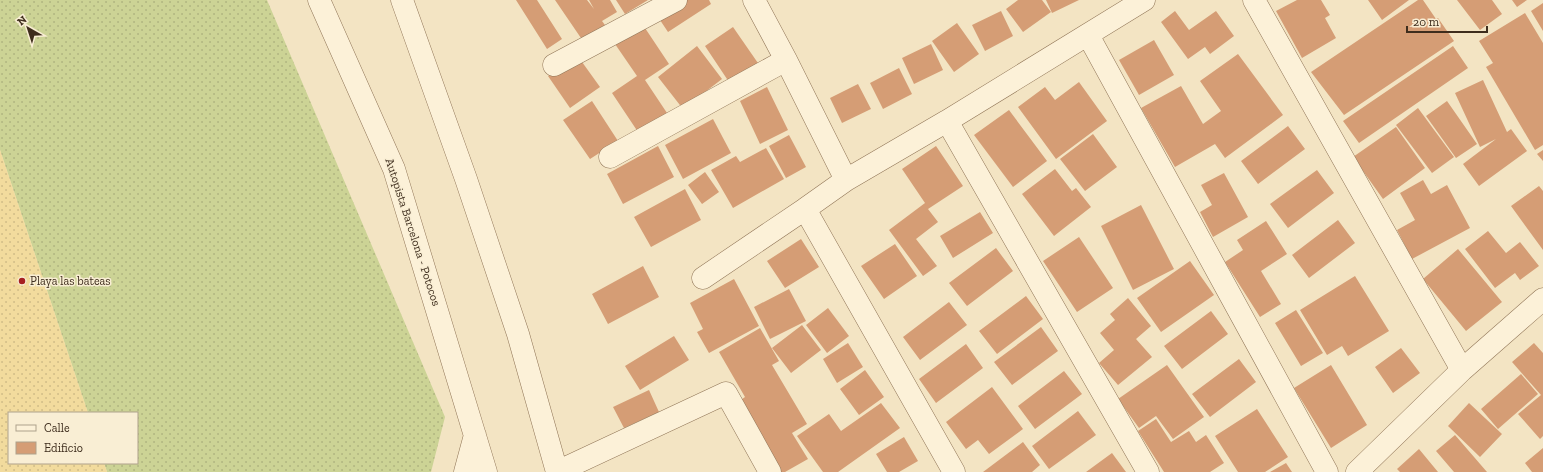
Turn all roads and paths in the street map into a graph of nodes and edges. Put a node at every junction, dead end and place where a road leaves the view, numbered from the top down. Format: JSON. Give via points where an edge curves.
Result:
{"nodes":[{"id":1,"x":319,"y":0,"type":"edge"},
{"id":2,"x":402,"y":0,"type":"edge"},
{"id":3,"x":676,"y":0,"type":"edge"},
{"id":4,"x":754,"y":0,"type":"edge"},
{"id":5,"x":1144,"y":0,"type":"edge"},
{"id":6,"x":1254,"y":0,"type":"edge"},
{"id":7,"x":1088,"y":36,"type":"junction"},
{"id":8,"x":786,"y":60,"type":"junction"},
{"id":9,"x":554,"y":65,"type":"dead end"},
{"id":10,"x":947,"y":121,"type":"junction"},
{"id":11,"x":610,"y":157,"type":"dead end"},
{"id":12,"x":846,"y":180,"type":"junction"},
{"id":13,"x":806,"y":209,"type":"junction"},
{"id":14,"x":702,"y":278,"type":"dead end"},
{"id":15,"x":1543,"y":299,"type":"edge"},
{"id":16,"x":1462,"y":370,"type":"junction"},
{"id":17,"x":475,"y":434,"type":"junction"},
{"id":18,"x":465,"y":472,"type":"edge"},
{"id":19,"x":486,"y":472,"type":"edge"},
{"id":20,"x":557,"y":472,"type":"edge"},
{"id":21,"x":770,"y":472,"type":"edge"},
{"id":22,"x":954,"y":472,"type":"edge"},
{"id":23,"x":1148,"y":472,"type":"edge"},
{"id":24,"x":1327,"y":472,"type":"edge"},
{"id":25,"x":1357,"y":472,"type":"edge"}],
"edges":[{"from":1,"to":17,"type":"street","name":"Autopista Barcelona - Potocos","via":[[394,169]]},
{"from":2,"to":20,"type":"street","via":[[518,334]]},
{"from":3,"to":9,"type":"street"},
{"from":4,"to":8,"type":"street"},
{"from":5,"to":7,"type":"street"},
{"from":6,"to":16,"type":"street"},
{"from":7,"to":10,"type":"street"},
{"from":7,"to":24,"type":"street"},
{"from":8,"to":11,"type":"street"},
{"from":8,"to":12,"type":"street"},
{"from":10,"to":12,"type":"street"},
{"from":10,"to":23,"type":"street"},
{"from":12,"to":13,"type":"street"},
{"from":13,"to":14,"type":"street"},
{"from":13,"to":22,"type":"street"},
{"from":15,"to":16,"type":"street"},
{"from":16,"to":25,"type":"street"},
{"from":17,"to":18,"type":"street"},
{"from":17,"to":19,"type":"street","name":"Autopista Barcelona - Potocos"},
{"from":20,"to":21,"type":"street","via":[[726,393]]}]}
